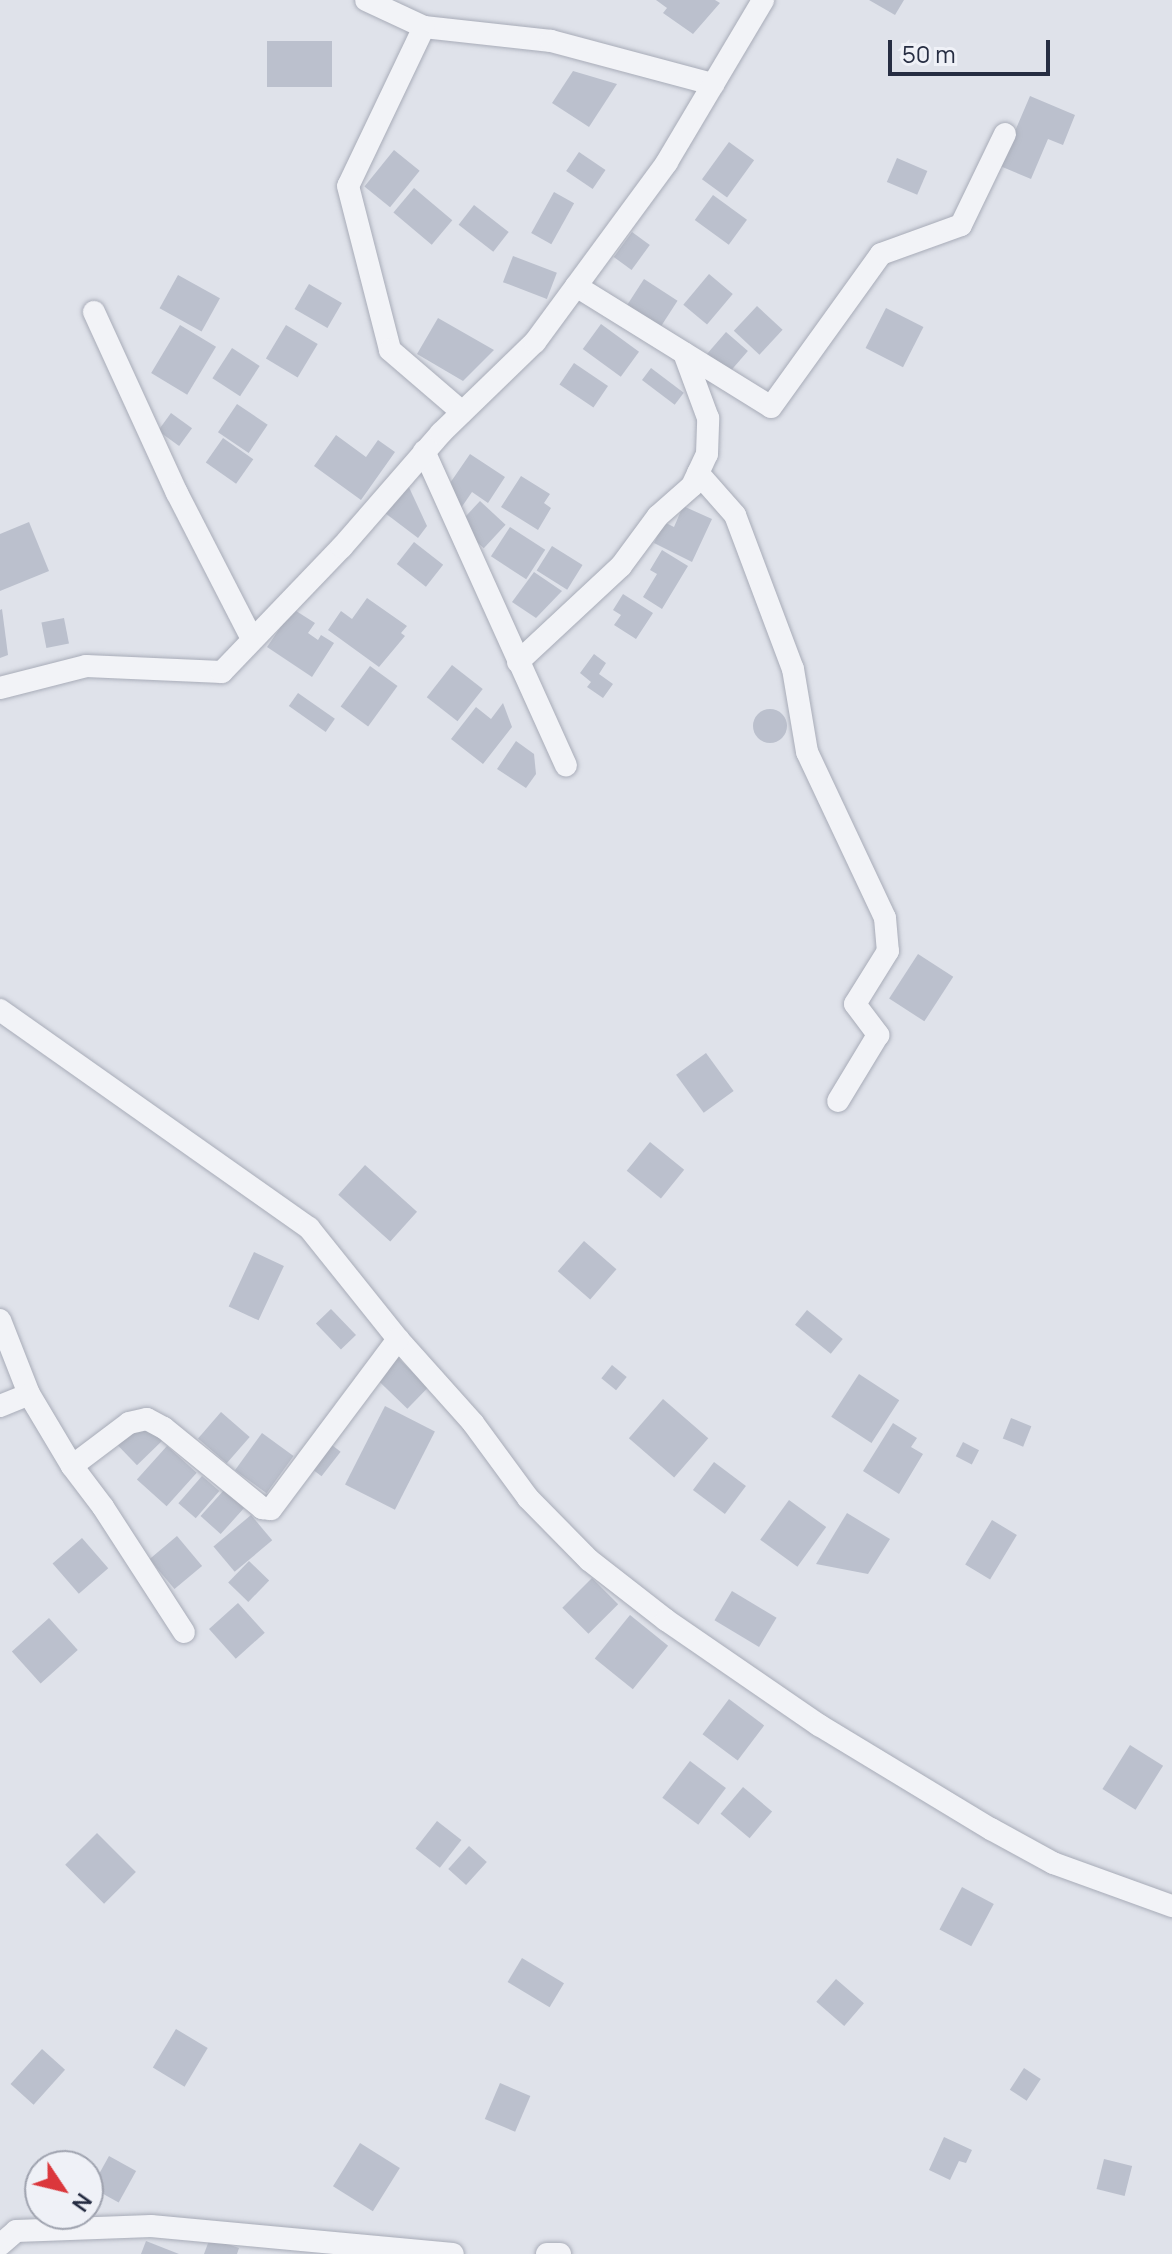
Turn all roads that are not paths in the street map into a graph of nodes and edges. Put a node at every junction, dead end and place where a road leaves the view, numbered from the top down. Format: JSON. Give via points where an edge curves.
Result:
{"nodes":[{"id":1,"x":366,"y":0,"type":"edge"},
{"id":2,"x":763,"y":0,"type":"edge"},
{"id":3,"x":424,"y":27,"type":"junction"},
{"id":4,"x":713,"y":84,"type":"junction"},
{"id":5,"x":1005,"y":134,"type":"dead end"},
{"id":6,"x":576,"y":286,"type":"junction"},
{"id":7,"x":94,"y":312,"type":"dead end"},
{"id":8,"x":684,"y":353,"type":"junction"},
{"id":9,"x":462,"y":412,"type":"junction"},
{"id":10,"x":424,"y":451,"type":"junction"},
{"id":11,"x":698,"y":473,"type":"junction"},
{"id":12,"x":252,"y":639,"type":"junction"},
{"id":13,"x":518,"y":662,"type":"junction"},
{"id":14,"x":0,"y":688,"type":"edge"},
{"id":15,"x":566,"y":765,"type":"dead end"},
{"id":16,"x":0,"y":1010,"type":"edge"},
{"id":17,"x":838,"y":1101,"type":"dead end"},
{"id":18,"x":0,"y":1320,"type":"edge"},
{"id":19,"x":398,"y":1339,"type":"junction"},
{"id":20,"x":29,"y":1394,"type":"junction"},
{"id":21,"x":0,"y":1406,"type":"edge"},
{"id":22,"x":72,"y":1466,"type":"junction"},
{"id":23,"x":184,"y":1632,"type":"dead end"},
{"id":24,"x":1172,"y":1906,"type":"edge"},
{"id":25,"x":5,"y":2232,"type":"edge"},
{"id":26,"x":453,"y":2254,"type":"edge"},
{"id":27,"x":547,"y":2254,"type":"edge"},
{"id":28,"x":560,"y":2254,"type":"edge"}],
"edges":[{"from":1,"to":3,"type":"street"},
{"from":2,"to":4,"type":"street"},
{"from":3,"to":4,"type":"street","via":[[551,41]]},
{"from":3,"to":9,"type":"street","via":[[348,186],[390,350]]},
{"from":4,"to":6,"type":"street","via":[[667,162]]},
{"from":5,"to":8,"type":"street","via":[[961,225],[881,254],[771,407]]},
{"from":6,"to":8,"type":"street"},
{"from":6,"to":9,"type":"street","via":[[535,342]]},
{"from":7,"to":12,"type":"street","via":[[177,493]]},
{"from":8,"to":11,"type":"street","via":[[708,418],[707,454]]},
{"from":9,"to":10,"type":"street"},
{"from":10,"to":12,"type":"street","via":[[342,547]]},
{"from":10,"to":13,"type":"street"},
{"from":11,"to":13,"type":"street","via":[[621,566]]},
{"from":11,"to":17,"type":"street","via":[[735,515],[793,669],[807,752],[885,918],[888,951],[855,1004],[878,1035]]},
{"from":12,"to":14,"type":"street","via":[[222,672],[86,666]]},
{"from":13,"to":15,"type":"street"},
{"from":16,"to":19,"type":"street","via":[[309,1228]]},
{"from":18,"to":20,"type":"street"},
{"from":19,"to":22,"type":"street","via":[[271,1509],[262,1508],[147,1419],[129,1423]]},
{"from":19,"to":24,"type":"street","via":[[473,1423],[528,1498],[589,1560],[666,1620],[831,1733],[991,1829],[1053,1863]]},
{"from":20,"to":21,"type":"street"},
{"from":20,"to":22,"type":"street"},
{"from":22,"to":23,"type":"street"},
{"from":25,"to":26,"type":"street","via":[[151,2226]]},
{"from":27,"to":28,"type":"street"}]}
